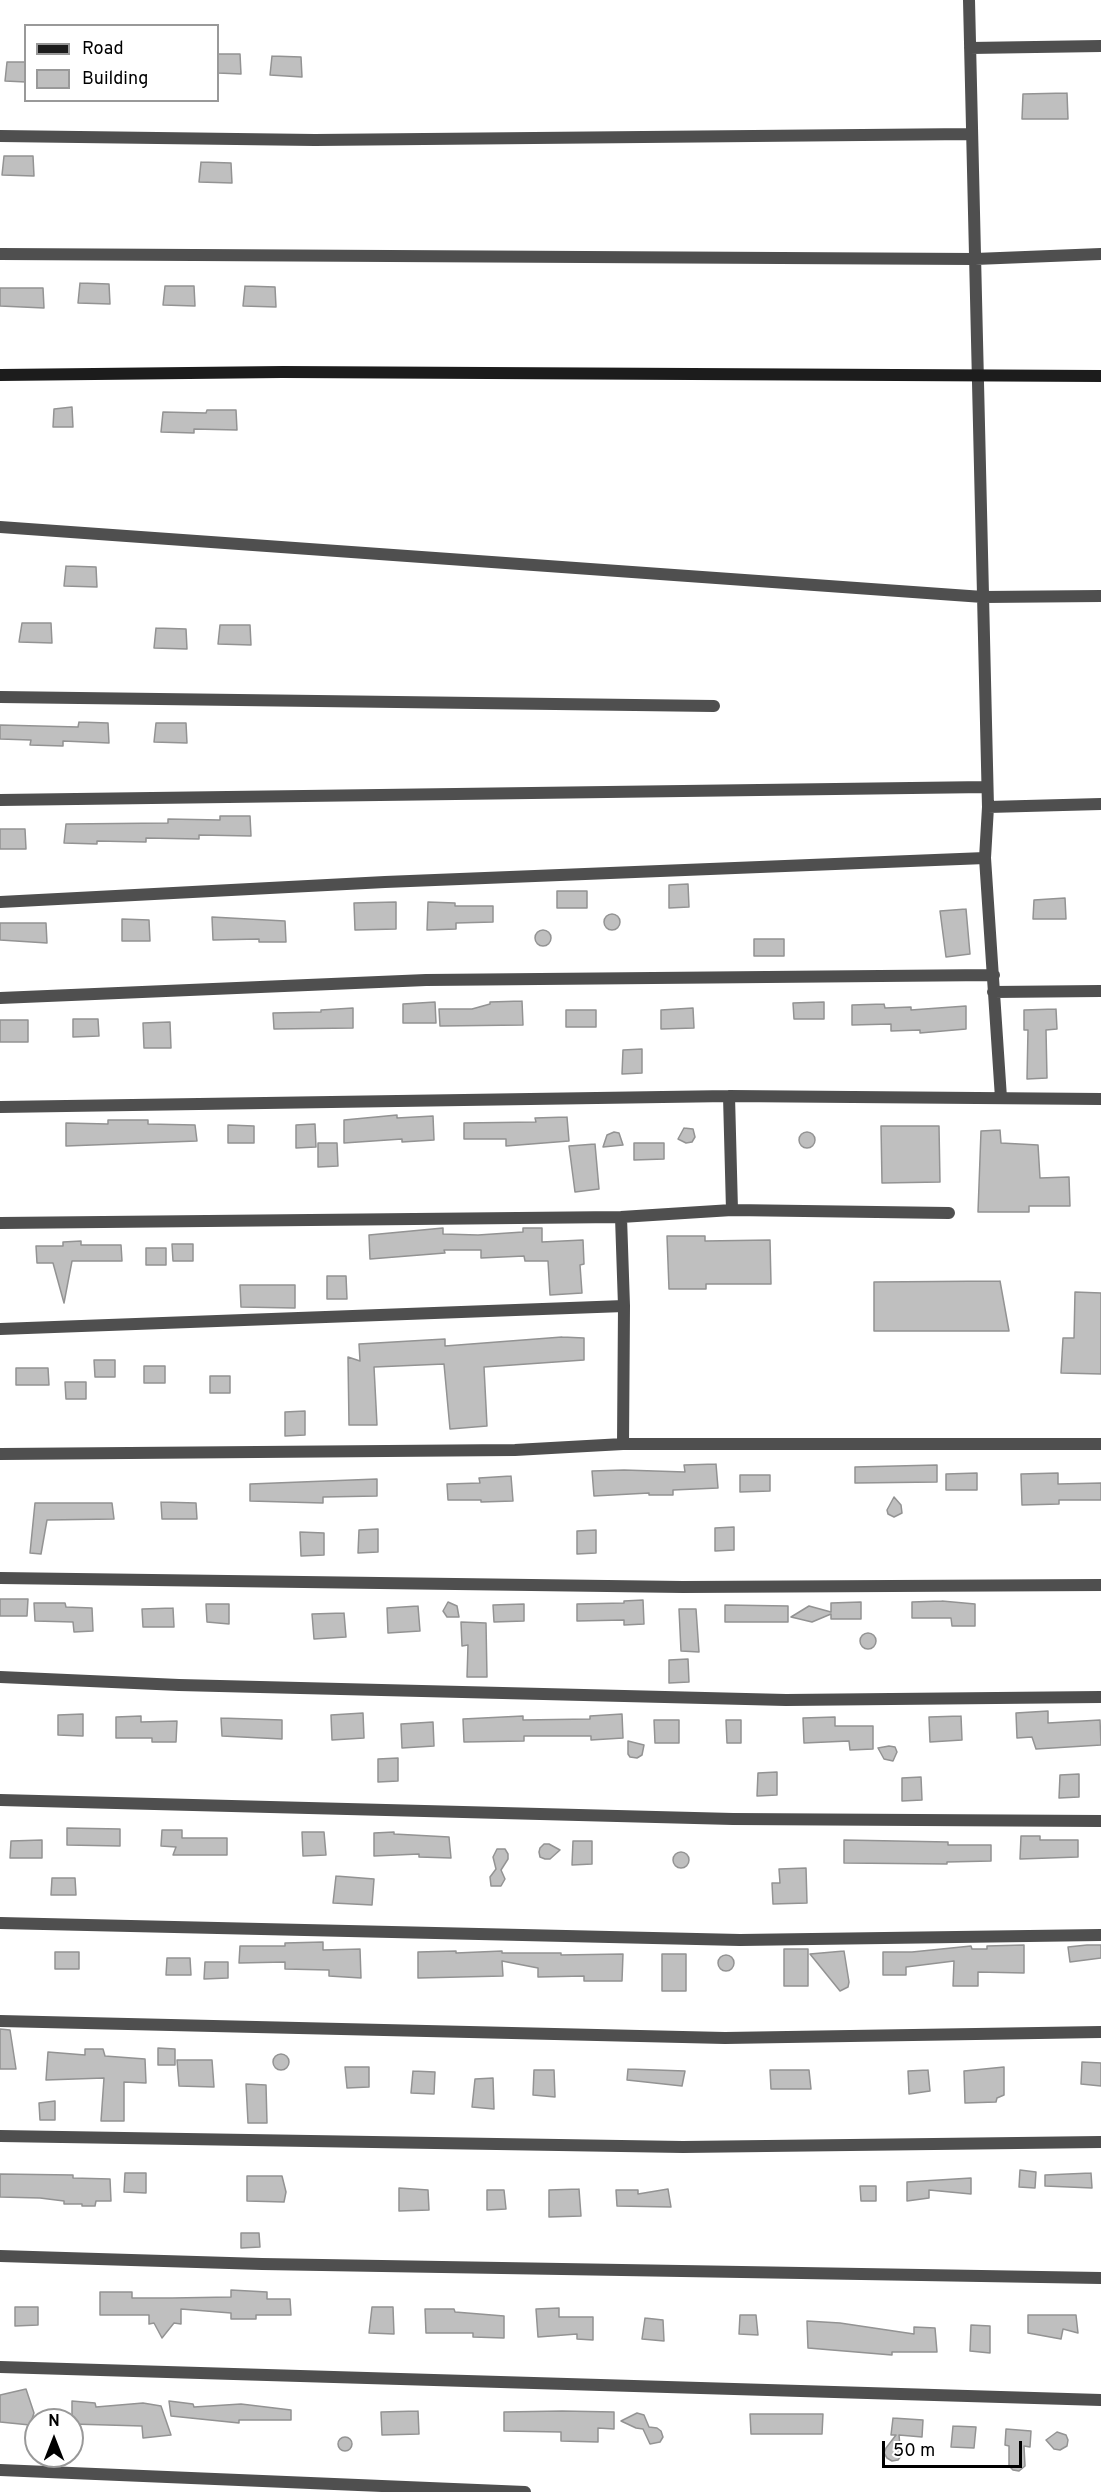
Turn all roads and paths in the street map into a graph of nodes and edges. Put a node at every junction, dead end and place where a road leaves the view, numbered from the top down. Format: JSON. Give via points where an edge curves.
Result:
{"nodes":[{"id":1,"x":969,"y":0,"type":"edge"},
{"id":2,"x":1101,"y":46,"type":"edge"},
{"id":3,"x":970,"y":48,"type":"junction"},
{"id":4,"x":972,"y":134,"type":"junction"},
{"id":5,"x":0,"y":136,"type":"edge"},
{"id":6,"x":0,"y":254,"type":"edge"},
{"id":7,"x":1101,"y":254,"type":"edge"},
{"id":8,"x":975,"y":259,"type":"junction"},
{"id":9,"x":0,"y":375,"type":"edge"},
{"id":10,"x":978,"y":375,"type":"junction"},
{"id":11,"x":1101,"y":376,"type":"edge"},
{"id":12,"x":0,"y":527,"type":"edge"},
{"id":13,"x":1101,"y":596,"type":"edge"},
{"id":14,"x":983,"y":597,"type":"junction"},
{"id":15,"x":0,"y":697,"type":"edge"},
{"id":16,"x":714,"y":706,"type":"dead end"},
{"id":17,"x":987,"y":787,"type":"junction"},
{"id":18,"x":0,"y":800,"type":"edge"},
{"id":19,"x":1101,"y":804,"type":"edge"},
{"id":20,"x":988,"y":807,"type":"junction"},
{"id":21,"x":985,"y":858,"type":"junction"},
{"id":22,"x":0,"y":902,"type":"edge"},
{"id":23,"x":994,"y":975,"type":"junction"},
{"id":24,"x":1101,"y":991,"type":"edge"},
{"id":25,"x":993,"y":992,"type":"junction"},
{"id":26,"x":0,"y":998,"type":"edge"},
{"id":27,"x":729,"y":1096,"type":"junction"},
{"id":28,"x":1002,"y":1098,"type":"junction"},
{"id":29,"x":1101,"y":1099,"type":"edge"},
{"id":30,"x":0,"y":1107,"type":"edge"},
{"id":31,"x":732,"y":1210,"type":"junction"},
{"id":32,"x":949,"y":1213,"type":"dead end"},
{"id":33,"x":621,"y":1217,"type":"junction"},
{"id":34,"x":0,"y":1222,"type":"edge"},
{"id":35,"x":624,"y":1306,"type":"junction"},
{"id":36,"x":0,"y":1329,"type":"edge"},
{"id":37,"x":623,"y":1444,"type":"junction"},
{"id":38,"x":1101,"y":1444,"type":"edge"},
{"id":39,"x":0,"y":1454,"type":"edge"},
{"id":40,"x":0,"y":1578,"type":"edge"},
{"id":41,"x":1101,"y":1585,"type":"edge"},
{"id":42,"x":0,"y":1677,"type":"edge"},
{"id":43,"x":1101,"y":1697,"type":"edge"},
{"id":44,"x":0,"y":1800,"type":"edge"},
{"id":45,"x":1101,"y":1821,"type":"edge"},
{"id":46,"x":0,"y":1923,"type":"edge"},
{"id":47,"x":1101,"y":1935,"type":"edge"},
{"id":48,"x":0,"y":2021,"type":"edge"},
{"id":49,"x":1101,"y":2031,"type":"edge"},
{"id":50,"x":0,"y":2136,"type":"edge"},
{"id":51,"x":1101,"y":2142,"type":"edge"},
{"id":52,"x":0,"y":2256,"type":"edge"},
{"id":53,"x":1101,"y":2278,"type":"edge"},
{"id":54,"x":0,"y":2367,"type":"edge"},
{"id":55,"x":1101,"y":2400,"type":"edge"},
{"id":56,"x":0,"y":2470,"type":"edge"},
{"id":57,"x":525,"y":2492,"type":"edge"}],
"edges":[{"from":1,"to":3,"type":"street"},
{"from":2,"to":3,"type":"street"},
{"from":3,"to":4,"type":"street"},
{"from":4,"to":5,"type":"street","via":[[327,140]]},
{"from":4,"to":8,"type":"street"},
{"from":6,"to":8,"type":"street"},
{"from":7,"to":8,"type":"street"},
{"from":8,"to":10,"type":"street"},
{"from":9,"to":10,"type":"street"},
{"from":10,"to":11,"type":"street"},
{"from":10,"to":14,"type":"street"},
{"from":12,"to":14,"type":"street"},
{"from":13,"to":14,"type":"street"},
{"from":14,"to":17,"type":"street"},
{"from":15,"to":16,"type":"street"},
{"from":17,"to":18,"type":"street"},
{"from":17,"to":20,"type":"street"},
{"from":19,"to":20,"type":"street"},
{"from":20,"to":21,"type":"street"},
{"from":21,"to":22,"type":"street"},
{"from":21,"to":23,"type":"street"},
{"from":23,"to":25,"type":"street"},
{"from":23,"to":26,"type":"street","via":[[426,980]]},
{"from":24,"to":25,"type":"street"},
{"from":25,"to":28,"type":"street"},
{"from":27,"to":28,"type":"street"},
{"from":27,"to":30,"type":"street"},
{"from":27,"to":31,"type":"street"},
{"from":28,"to":29,"type":"street"},
{"from":31,"to":32,"type":"street"},
{"from":31,"to":33,"type":"street"},
{"from":33,"to":34,"type":"street"},
{"from":33,"to":35,"type":"street"},
{"from":35,"to":36,"type":"street"},
{"from":35,"to":37,"type":"street"},
{"from":37,"to":38,"type":"street"},
{"from":37,"to":39,"type":"street","via":[[515,1450]]},
{"from":40,"to":41,"type":"street","via":[[683,1587]]},
{"from":42,"to":43,"type":"street","via":[[786,1700]]},
{"from":44,"to":45,"type":"street","via":[[733,1819]]},
{"from":46,"to":47,"type":"street","via":[[740,1940]]},
{"from":48,"to":49,"type":"street","via":[[725,2038]]},
{"from":50,"to":51,"type":"street","via":[[683,2147]]},
{"from":52,"to":53,"type":"street"},
{"from":54,"to":55,"type":"street"},
{"from":56,"to":57,"type":"street"}]}
